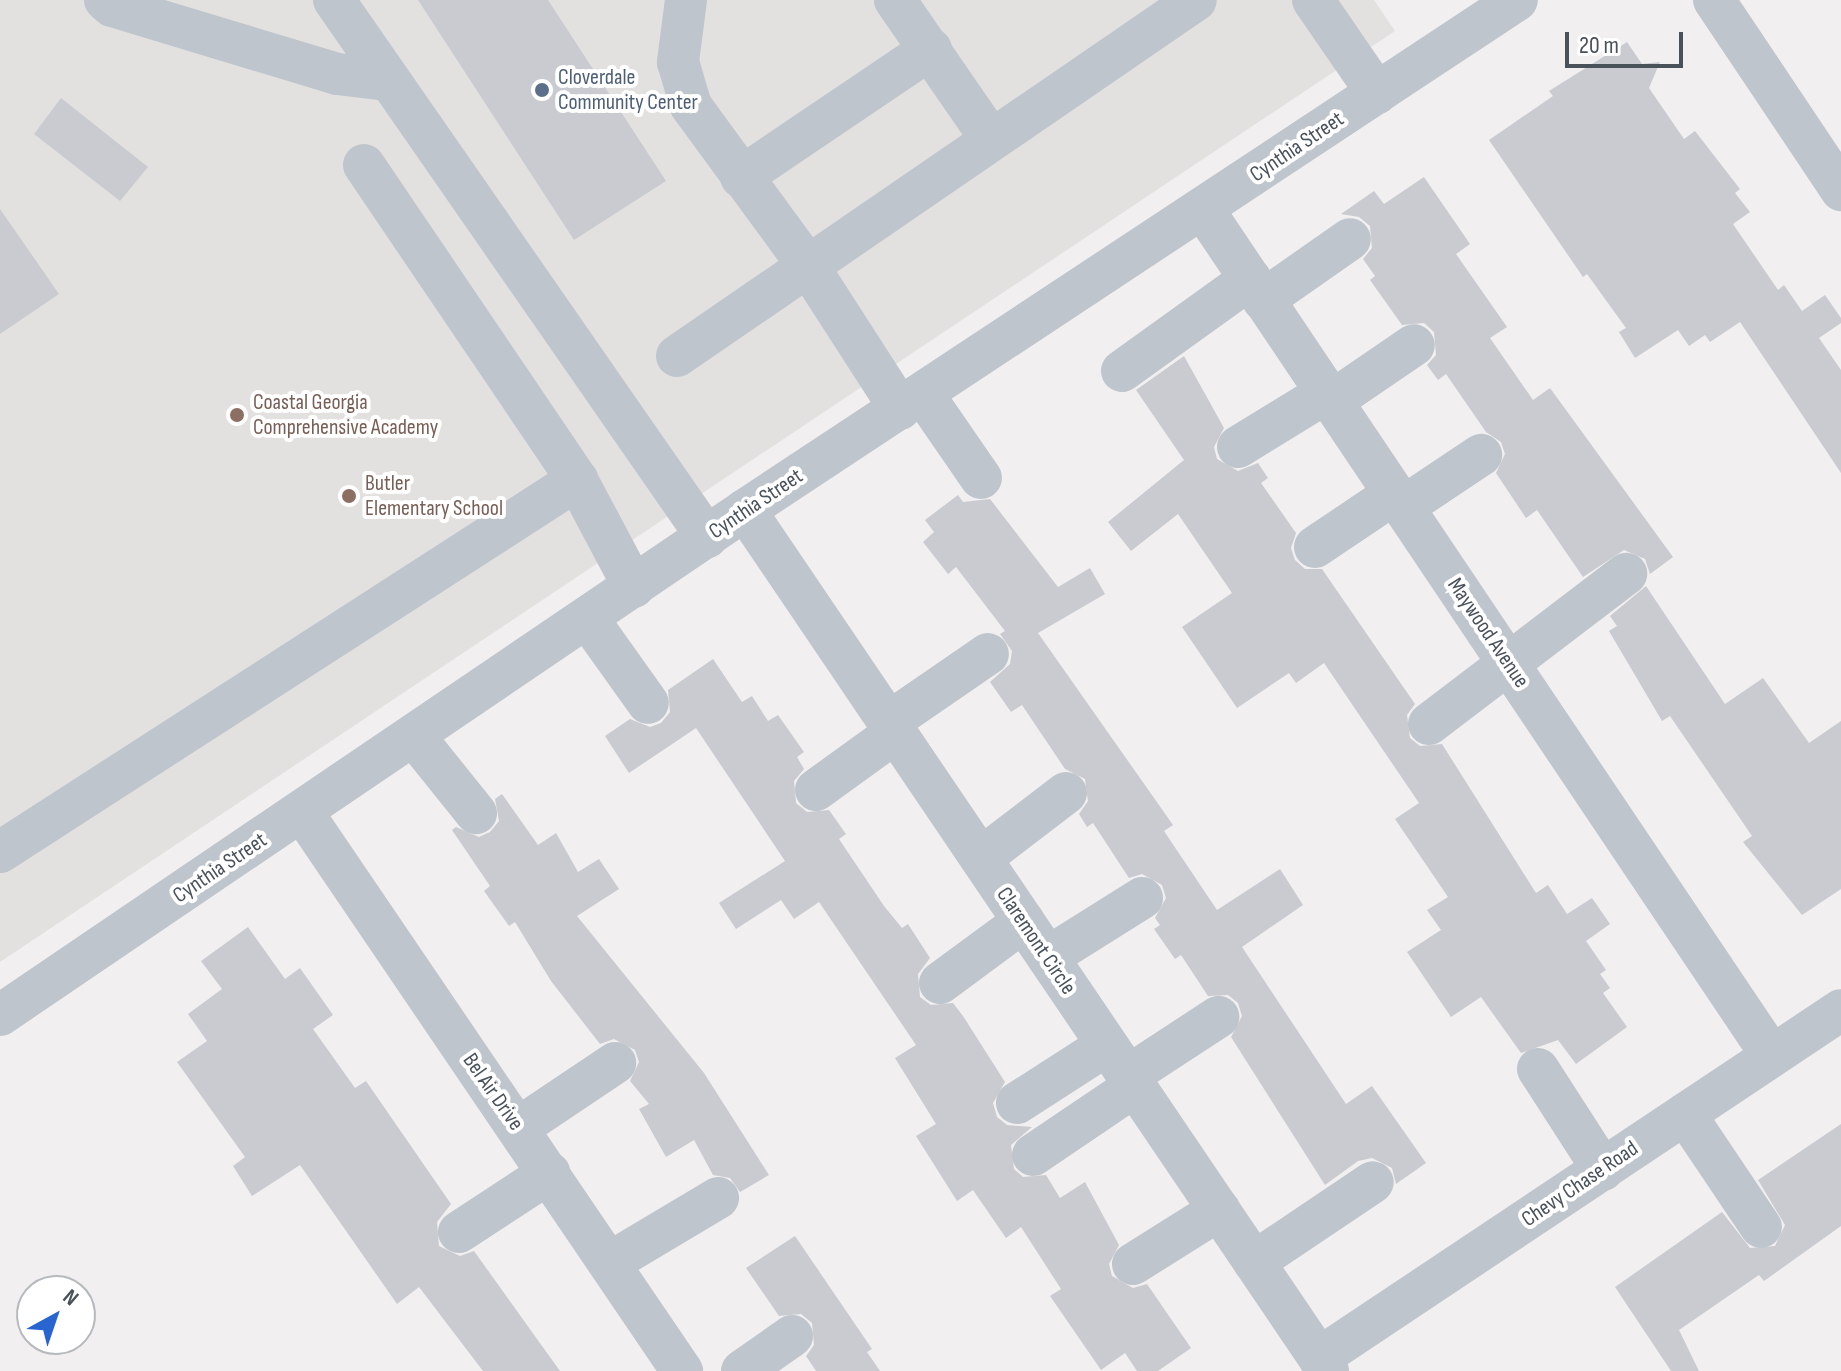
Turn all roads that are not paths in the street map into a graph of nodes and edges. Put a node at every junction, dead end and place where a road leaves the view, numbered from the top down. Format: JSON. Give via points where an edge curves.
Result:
{"nodes":[{"id":1,"x":105,"y":0,"type":"edge"},
{"id":2,"x":334,"y":0,"type":"edge"},
{"id":3,"x":686,"y":0,"type":"edge"},
{"id":4,"x":895,"y":0,"type":"edge"},
{"id":5,"x":1313,"y":0,"type":"edge"},
{"id":6,"x":1517,"y":0,"type":"edge"},
{"id":7,"x":1714,"y":0,"type":"edge"},
{"id":8,"x":1188,"y":2,"type":"edge"},
{"id":9,"x":931,"y":49,"type":"junction"},
{"id":10,"x":387,"y":80,"type":"junction"},
{"id":11,"x":1377,"y":93,"type":"junction"},
{"id":12,"x":991,"y":139,"type":"junction"},
{"id":13,"x":364,"y":165,"type":"dead end"},
{"id":14,"x":741,"y":177,"type":"junction"},
{"id":15,"x":1841,"y":190,"type":"edge"},
{"id":16,"x":1203,"y":209,"type":"junction"},
{"id":17,"x":1350,"y":239,"type":"dead end"},
{"id":18,"x":808,"y":266,"type":"junction"},
{"id":19,"x":1258,"y":292,"type":"junction"},
{"id":20,"x":1414,"y":345,"type":"dead end"},
{"id":21,"x":1182,"y":353,"type":"dead end"},
{"id":22,"x":677,"y":356,"type":"dead end"},
{"id":23,"x":1122,"y":371,"type":"dead end"},
{"id":24,"x":1329,"y":397,"type":"junction"},
{"id":25,"x":912,"y":402,"type":"junction"},
{"id":26,"x":1238,"y":447,"type":"dead end"},
{"id":27,"x":1481,"y":455,"type":"dead end"},
{"id":28,"x":981,"y":478,"type":"dead end"},
{"id":29,"x":577,"y":480,"type":"junction"},
{"id":30,"x":1398,"y":501,"type":"junction"},
{"id":31,"x":745,"y":510,"type":"junction"},
{"id":32,"x":707,"y":537,"type":"junction"},
{"id":33,"x":1315,"y":547,"type":"dead end"},
{"id":34,"x":1626,"y":574,"type":"dead end"},
{"id":35,"x":634,"y":587,"type":"junction"},
{"id":36,"x":588,"y":619,"type":"junction"},
{"id":37,"x":988,"y":654,"type":"dead end"},
{"id":38,"x":1507,"y":662,"type":"junction"},
{"id":39,"x":648,"y":703,"type":"dead end"},
{"id":40,"x":1429,"y":724,"type":"dead end"},
{"id":41,"x":892,"y":727,"type":"junction"},
{"id":42,"x":414,"y":736,"type":"junction"},
{"id":43,"x":816,"y":790,"type":"dead end"},
{"id":44,"x":1066,"y":793,"type":"dead end"},
{"id":45,"x":303,"y":813,"type":"junction"},
{"id":46,"x":476,"y":813,"type":"dead end"},
{"id":47,"x":0,"y":852,"type":"edge"},
{"id":48,"x":981,"y":858,"type":"junction"},
{"id":49,"x":1142,"y":898,"type":"dead end"},
{"id":50,"x":1024,"y":921,"type":"junction"},
{"id":51,"x":1048,"y":957,"type":"junction"},
{"id":52,"x":940,"y":983,"type":"dead end"},
{"id":53,"x":1841,"y":1010,"type":"edge"},
{"id":54,"x":0,"y":1015,"type":"edge"},
{"id":55,"x":1218,"y":1017,"type":"dead end"},
{"id":56,"x":1772,"y":1056,"type":"junction"},
{"id":57,"x":615,"y":1063,"type":"dead end"},
{"id":58,"x":1123,"y":1069,"type":"junction"},
{"id":59,"x":1538,"y":1069,"type":"dead end"},
{"id":60,"x":1017,"y":1103,"type":"dead end"},
{"id":61,"x":1685,"y":1114,"type":"junction"},
{"id":62,"x":518,"y":1128,"type":"junction"},
{"id":63,"x":1033,"y":1155,"type":"dead end"},
{"id":64,"x":1603,"y":1170,"type":"junction"},
{"id":65,"x":549,"y":1173,"type":"junction"},
{"id":66,"x":1373,"y":1182,"type":"dead end"},
{"id":67,"x":718,"y":1198,"type":"dead end"},
{"id":68,"x":1219,"y":1210,"type":"junction"},
{"id":69,"x":1761,"y":1227,"type":"dead end"},
{"id":70,"x":459,"y":1232,"type":"dead end"},
{"id":71,"x":1254,"y":1262,"type":"junction"},
{"id":72,"x":609,"y":1263,"type":"junction"},
{"id":73,"x":1133,"y":1264,"type":"dead end"},
{"id":74,"x":792,"y":1336,"type":"dead end"},
{"id":75,"x":1324,"y":1365,"type":"edge"},
{"id":76,"x":682,"y":1371,"type":"edge"},
{"id":77,"x":742,"y":1371,"type":"edge"}],
"edges":[{"from":1,"to":10,"type":"street","via":[[337,74]]},
{"from":2,"to":10,"type":"street"},
{"from":3,"to":14,"type":"street","via":[[678,62],[691,106]]},
{"from":4,"to":9,"type":"street"},
{"from":5,"to":11,"type":"street"},
{"from":6,"to":11,"type":"street","name":"Cynthia Street"},
{"from":7,"to":15,"type":"street"},
{"from":8,"to":12,"type":"street"},
{"from":9,"to":12,"type":"street"},
{"from":9,"to":14,"type":"street"},
{"from":10,"to":32,"type":"street"},
{"from":11,"to":16,"type":"street","name":"Cynthia Street"},
{"from":12,"to":18,"type":"street"},
{"from":13,"to":29,"type":"street"},
{"from":14,"to":18,"type":"street"},
{"from":16,"to":19,"type":"street","name":"Maywood Avenue"},
{"from":16,"to":25,"type":"street","name":"Cynthia Street"},
{"from":17,"to":19,"type":"street"},
{"from":18,"to":22,"type":"street"},
{"from":18,"to":25,"type":"street"},
{"from":19,"to":21,"type":"street"},
{"from":19,"to":23,"type":"street"},
{"from":19,"to":24,"type":"street","name":"Maywood Avenue"},
{"from":20,"to":24,"type":"street"},
{"from":24,"to":26,"type":"street"},
{"from":24,"to":30,"type":"street","name":"Maywood Avenue"},
{"from":25,"to":28,"type":"street"},
{"from":25,"to":31,"type":"street","name":"Cynthia Street"},
{"from":27,"to":30,"type":"street"},
{"from":29,"to":35,"type":"street"},
{"from":29,"to":47,"type":"street"},
{"from":30,"to":33,"type":"street"},
{"from":30,"to":38,"type":"street","name":"Maywood Avenue"},
{"from":31,"to":32,"type":"street","name":"Cynthia Street"},
{"from":31,"to":41,"type":"street","name":"Claremont Circle"},
{"from":32,"to":35,"type":"street","name":"Cynthia Street"},
{"from":34,"to":38,"type":"street"},
{"from":35,"to":36,"type":"street","name":"Cynthia Street"},
{"from":36,"to":39,"type":"street"},
{"from":36,"to":42,"type":"street","name":"Cynthia Street"},
{"from":37,"to":41,"type":"street"},
{"from":38,"to":40,"type":"street"},
{"from":38,"to":56,"type":"street","name":"Maywood Avenue"},
{"from":41,"to":43,"type":"street"},
{"from":41,"to":48,"type":"street","name":"Claremont Circle"},
{"from":42,"to":45,"type":"street","name":"Cynthia Street"},
{"from":42,"to":46,"type":"street"},
{"from":44,"to":48,"type":"street"},
{"from":45,"to":54,"type":"street","name":"Cynthia Street"},
{"from":45,"to":62,"type":"street","name":"Bel Air Drive"},
{"from":48,"to":50,"type":"street","name":"Claremont Circle"},
{"from":49,"to":51,"type":"street"},
{"from":50,"to":51,"type":"street","name":"Claremont Circle"},
{"from":50,"to":52,"type":"street"},
{"from":51,"to":58,"type":"street","name":"Claremont Circle"},
{"from":53,"to":56,"type":"street","name":"Chevy Chase Road"},
{"from":55,"to":58,"type":"street"},
{"from":56,"to":61,"type":"street","name":"Chevy Chase Road"},
{"from":57,"to":62,"type":"street"},
{"from":58,"to":60,"type":"street"},
{"from":58,"to":63,"type":"street"},
{"from":58,"to":68,"type":"street","name":"Claremont Circle"},
{"from":59,"to":64,"type":"street"},
{"from":61,"to":64,"type":"street","name":"Chevy Chase Road"},
{"from":61,"to":69,"type":"street"},
{"from":62,"to":65,"type":"street","name":"Bel Air Drive"},
{"from":64,"to":75,"type":"street","name":"Chevy Chase Road"},
{"from":65,"to":70,"type":"street"},
{"from":65,"to":72,"type":"street","name":"Bel Air Drive"},
{"from":66,"to":71,"type":"street"},
{"from":67,"to":72,"type":"street"},
{"from":68,"to":71,"type":"street","name":"Claremont Circle"},
{"from":68,"to":73,"type":"street"},
{"from":71,"to":75,"type":"street","name":"Claremont Circle"},
{"from":72,"to":76,"type":"street","name":"Bel Air Drive"},
{"from":74,"to":77,"type":"street"}]}
